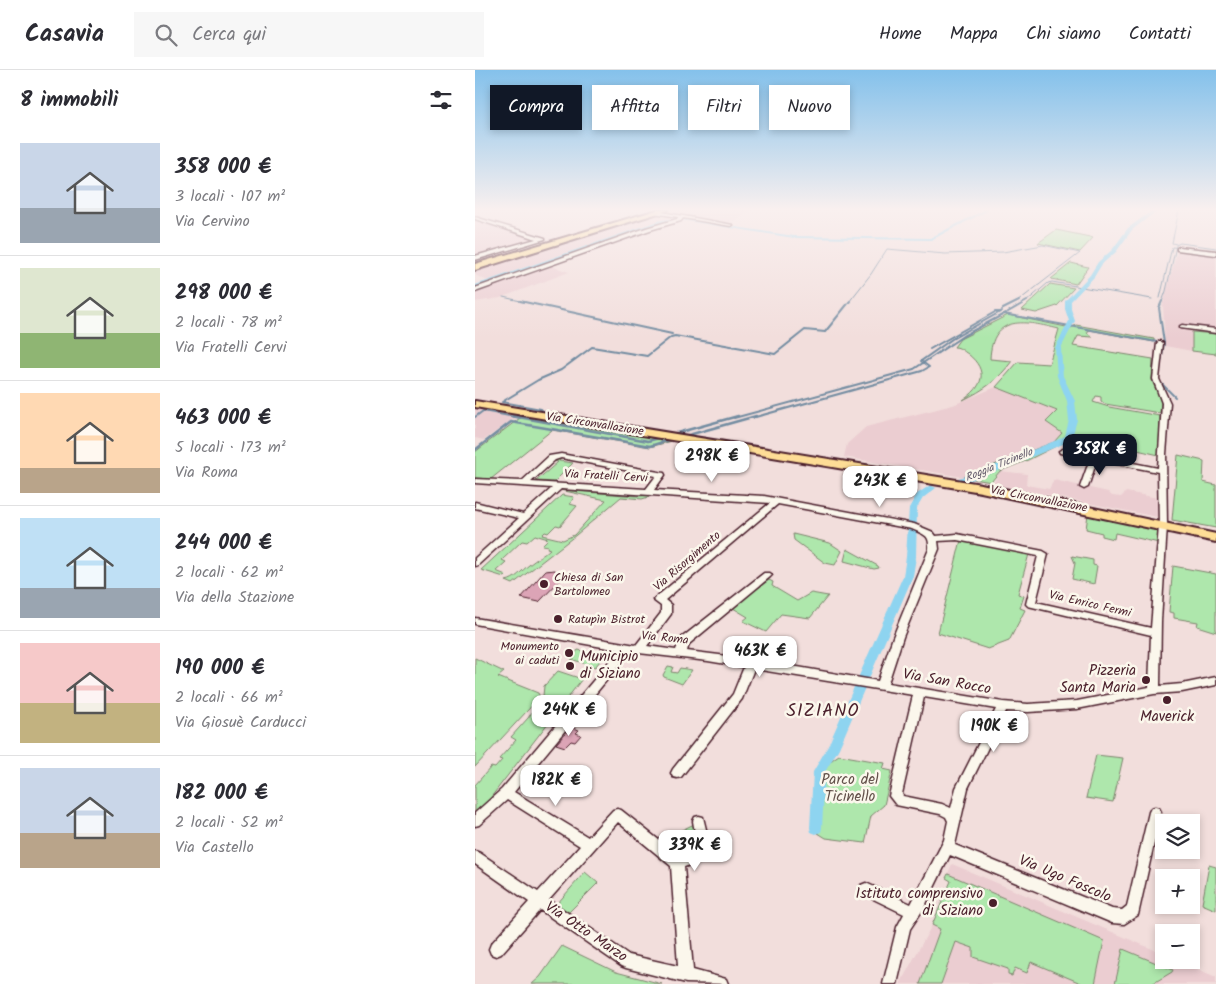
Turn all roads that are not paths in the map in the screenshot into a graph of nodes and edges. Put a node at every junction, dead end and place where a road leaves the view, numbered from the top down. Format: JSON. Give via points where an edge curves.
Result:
{"nodes":[{"id":1,"x":494,"y":253,"type":"edge"},
{"id":2,"x":522,"y":253,"type":"edge"},
{"id":3,"x":581,"y":253,"type":"edge"},
{"id":4,"x":475,"y":258,"type":"edge"},
{"id":5,"x":475,"y":267,"type":"edge"},
{"id":6,"x":475,"y":290,"type":"edge"},
{"id":7,"x":1182,"y":327,"type":"dead end"},
{"id":8,"x":1216,"y":331,"type":"edge"},
{"id":9,"x":1160,"y":343,"type":"dead end"},
{"id":10,"x":475,"y":404,"type":"edge"},
{"id":11,"x":1063,"y":451,"type":"dead end"},
{"id":12,"x":1094,"y":457,"type":"junction"},
{"id":13,"x":1163,"y":471,"type":"junction"},
{"id":14,"x":475,"y":481,"type":"edge"},
{"id":15,"x":524,"y":484,"type":"junction"},
{"id":16,"x":559,"y":486,"type":"junction"},
{"id":17,"x":1084,"y":487,"type":"dead end"},
{"id":18,"x":649,"y":491,"type":"junction"},
{"id":19,"x":777,"y":501,"type":"junction"},
{"id":20,"x":475,"y":505,"type":"edge"},
{"id":21,"x":525,"y":517,"type":"junction"},
{"id":22,"x":1163,"y":526,"type":"junction"},
{"id":23,"x":1216,"y":538,"type":"edge"},
{"id":24,"x":934,"y":539,"type":"junction"},
{"id":25,"x":475,"y":563,"type":"edge"},
{"id":26,"x":767,"y":575,"type":"dead end"},
{"id":27,"x":475,"y":621,"type":"edge"},
{"id":28,"x":1155,"y":632,"type":"junction"},
{"id":29,"x":627,"y":648,"type":"junction"},
{"id":30,"x":639,"y":649,"type":"junction"},
{"id":31,"x":681,"y":652,"type":"junction"},
{"id":32,"x":751,"y":663,"type":"junction"},
{"id":33,"x":843,"y":680,"type":"joint"},
{"id":34,"x":1216,"y":681,"type":"edge"},
{"id":35,"x":882,"y":686,"type":"junction"},
{"id":36,"x":1154,"y":690,"type":"junction"},
{"id":37,"x":919,"y":693,"type":"junction"},
{"id":38,"x":1003,"y":706,"type":"junction"},
{"id":39,"x":677,"y":773,"type":"dead end"},
{"id":40,"x":506,"y":793,"type":"junction"},
{"id":41,"x":1155,"y":812,"type":"dead end"},
{"id":42,"x":955,"y":820,"type":"junction"},
{"id":43,"x":475,"y":821,"type":"edge"},
{"id":44,"x":699,"y":821,"type":"dead end"},
{"id":45,"x":590,"y":845,"type":"junction"},
{"id":46,"x":946,"y":847,"type":"junction"},
{"id":47,"x":475,"y":857,"type":"edge"},
{"id":48,"x":677,"y":862,"type":"junction"},
{"id":49,"x":866,"y":889,"type":"dead end"},
{"id":50,"x":540,"y":900,"type":"junction"},
{"id":51,"x":914,"y":912,"type":"junction"},
{"id":52,"x":496,"y":949,"type":"dead end"},
{"id":53,"x":686,"y":976,"type":"junction"},
{"id":54,"x":721,"y":984,"type":"edge"},
{"id":55,"x":890,"y":984,"type":"edge"}],
"edges":[{"from":1,"to":4,"type":"street"},
{"from":2,"to":5,"type":"main road"},
{"from":3,"to":6,"type":"street"},
{"from":7,"to":8,"type":"street"},
{"from":9,"to":13,"type":"street","via":[[1155,380],[1166,403]]},
{"from":10,"to":22,"type":"main road","name":"Via Circonvallazione","via":[[981,488]]},
{"from":11,"to":12,"type":"street"},
{"from":12,"to":13,"type":"street"},
{"from":12,"to":17,"type":"street"},
{"from":13,"to":22,"type":"street"},
{"from":14,"to":15,"type":"street","name":"Via Fratelli Cervi"},
{"from":15,"to":16,"type":"street","name":"Via Fratelli Cervi"},
{"from":15,"to":18,"type":"street","via":[[552,458],[561,456],[661,475]]},
{"from":16,"to":18,"type":"street","name":"Via Fratelli Cervi"},
{"from":16,"to":21,"type":"street"},
{"from":18,"to":19,"type":"street","name":"Via Fratelli Cervi"},
{"from":19,"to":24,"type":"street","name":"Via Fratelli Cervi","via":[[914,527]]},
{"from":19,"to":30,"type":"street","name":"Via Risorgimento","via":[[658,600],[666,606],[666,614]]},
{"from":20,"to":21,"type":"street"},
{"from":21,"to":25,"type":"street"},
{"from":22,"to":23,"type":"main road","name":"Via Circonvallazione"},
{"from":22,"to":28,"type":"street"},
{"from":24,"to":28,"type":"street","name":"Via Enrico Fermi","via":[[957,537],[1043,554],[1031,604]]},
{"from":24,"to":35,"type":"street","via":[[934,548]]},
{"from":26,"to":31,"type":"street","via":[[684,642]]},
{"from":27,"to":29,"type":"street","name":"Via Roma"},
{"from":28,"to":36,"type":"street"},
{"from":29,"to":30,"type":"street","name":"Via Roma"},
{"from":29,"to":40,"type":"street"},
{"from":30,"to":31,"type":"street","name":"Via Roma"},
{"from":31,"to":32,"type":"street","name":"Via Roma"},
{"from":32,"to":33,"type":"street","name":"Via Roma"},
{"from":32,"to":39,"type":"street","via":[[738,696]]},
{"from":33,"to":35,"type":"street","name":"Via Roma"},
{"from":34,"to":36,"type":"street"},
{"from":35,"to":37,"type":"street","name":"Via San Rocco"},
{"from":36,"to":38,"type":"street","name":"Via San Rocco","via":[[1077,705]]},
{"from":37,"to":38,"type":"street","name":"Via San Rocco"},
{"from":37,"to":42,"type":"street","via":[[895,796],[900,800],[946,810]]},
{"from":38,"to":42,"type":"street","via":[[962,788]]},
{"from":40,"to":43,"type":"street"},
{"from":40,"to":45,"type":"street"},
{"from":41,"to":46,"type":"street","name":"Via Ugo Foscolo","via":[[1133,910],[1124,917],[1112,916]]},
{"from":42,"to":46,"type":"street"},
{"from":44,"to":48,"type":"street","via":[[705,854]]},
{"from":45,"to":48,"type":"street","via":[[617,814]]},
{"from":45,"to":50,"type":"street"},
{"from":46,"to":51,"type":"street"},
{"from":47,"to":50,"type":"street","name":"Via Otto Marzo"},
{"from":48,"to":53,"type":"street"},
{"from":49,"to":51,"type":"street"},
{"from":50,"to":52,"type":"street"},
{"from":50,"to":53,"type":"street","name":"Via Otto Marzo","via":[[626,961]]},
{"from":51,"to":55,"type":"street","via":[[904,927]]},
{"from":53,"to":54,"type":"street","name":"Via Otto Marzo"}]}
